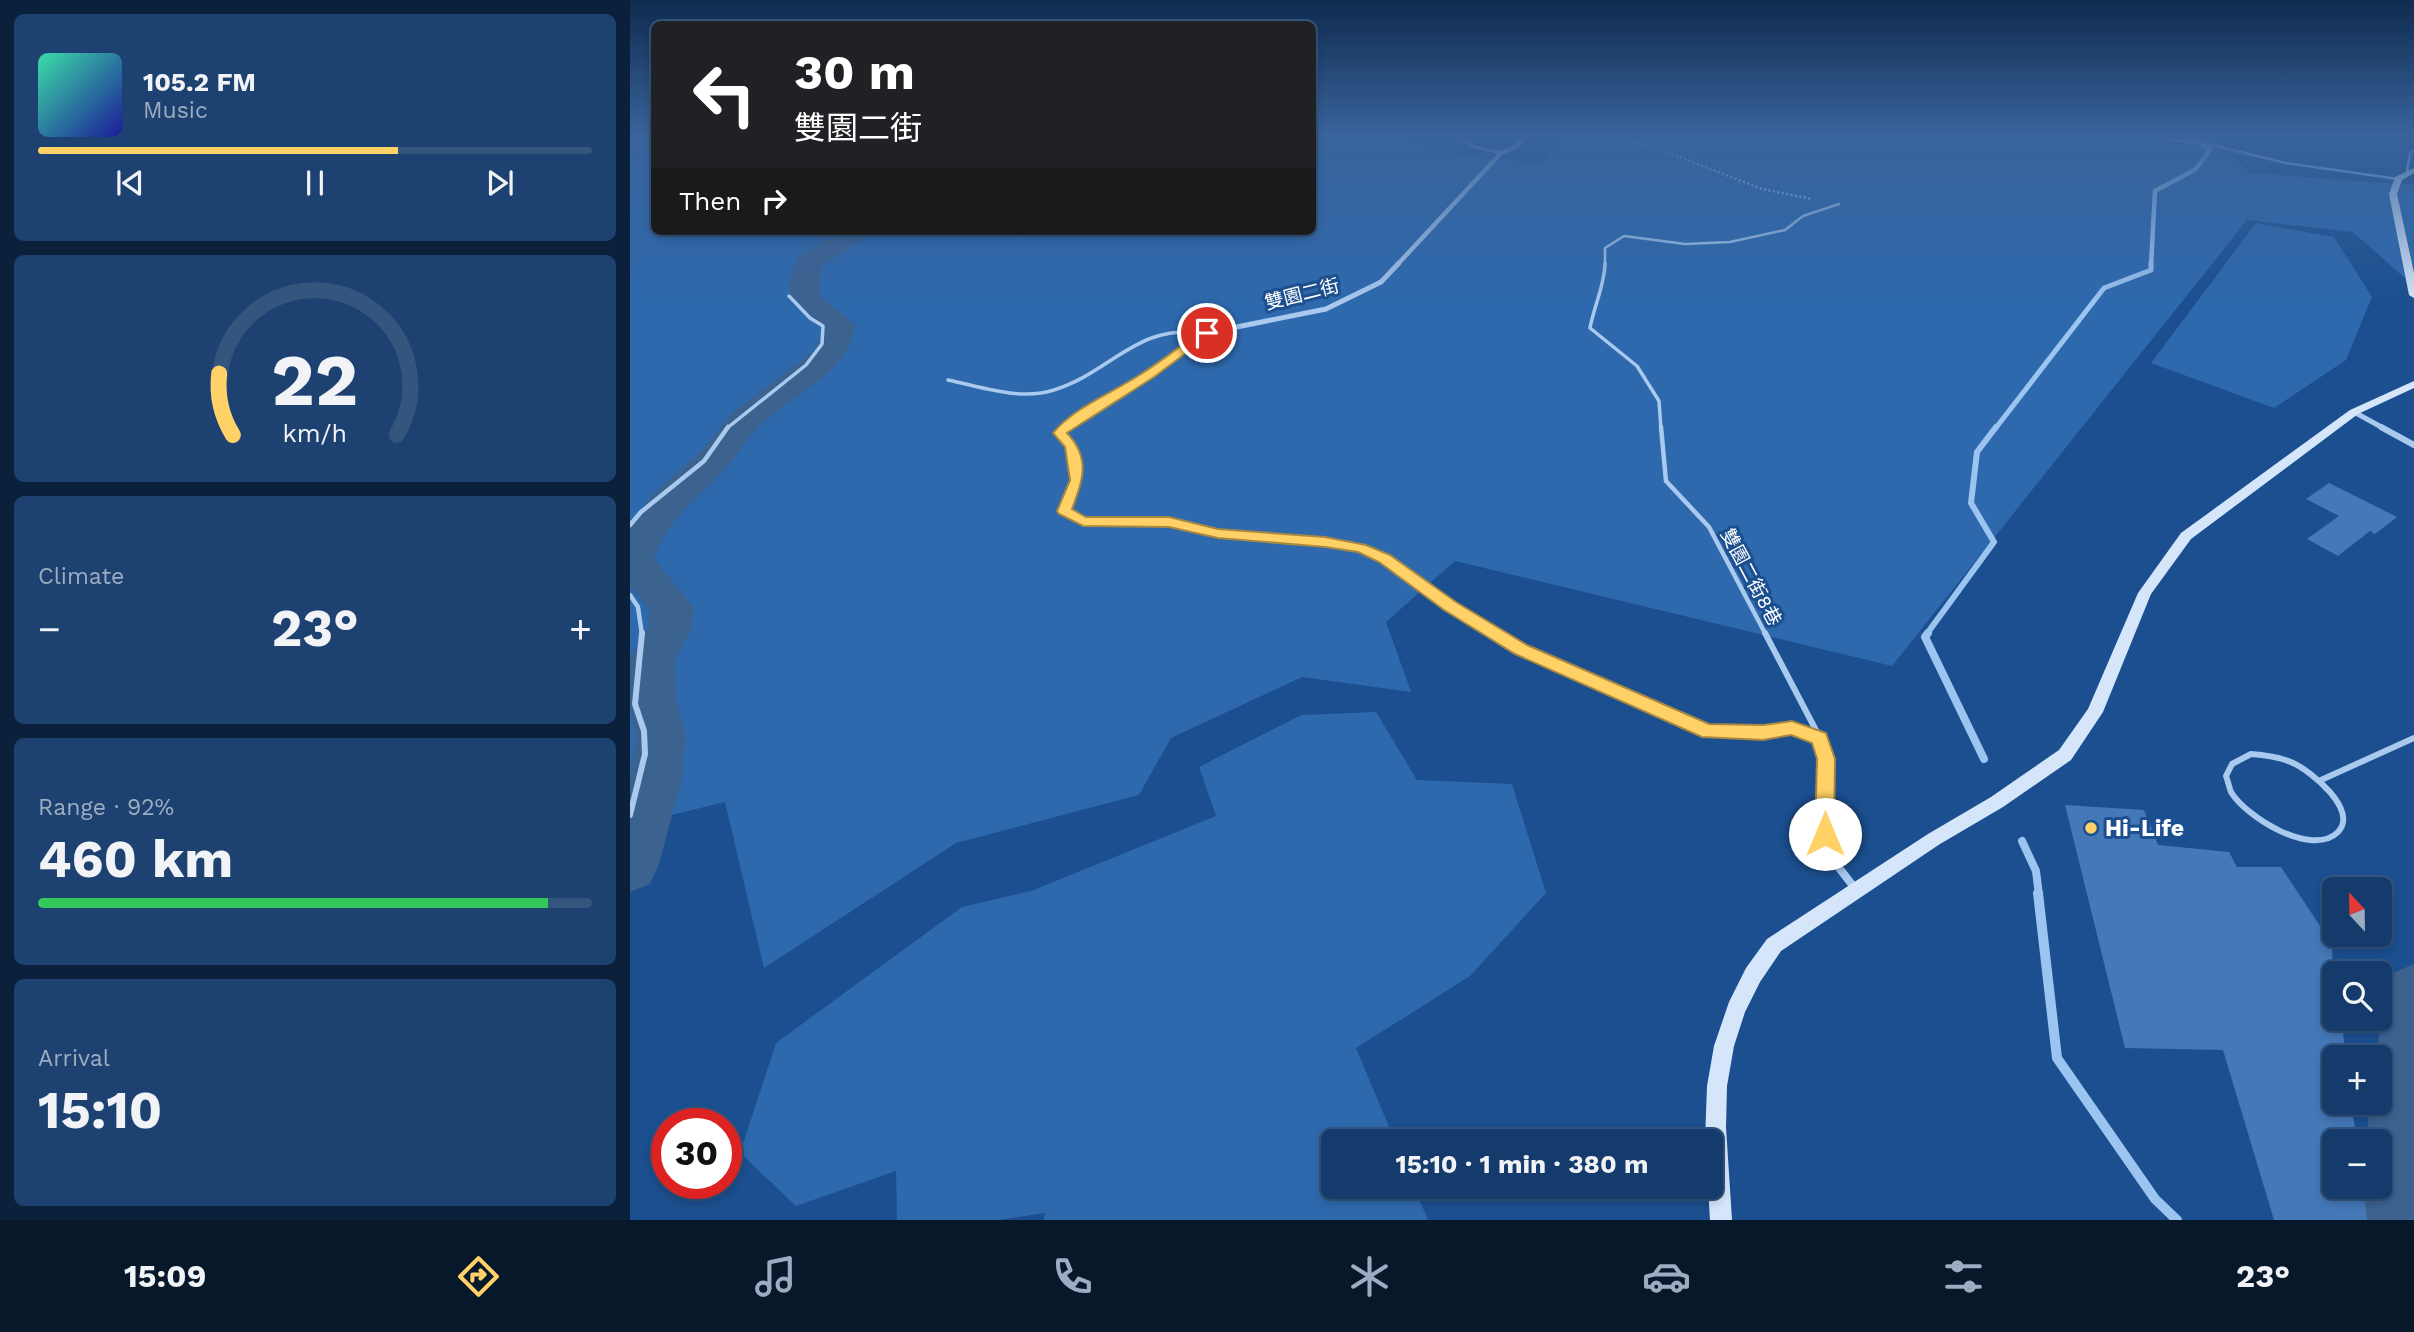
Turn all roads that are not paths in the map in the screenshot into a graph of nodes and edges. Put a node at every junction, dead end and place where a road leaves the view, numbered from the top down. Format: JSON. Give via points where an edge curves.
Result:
{"nodes":[{"id":1,"x":1467,"y":190,"type":"edge"},
{"id":2,"x":2394,"y":190,"type":"edge"},
{"id":3,"x":1839,"y":204,"type":"road end"},
{"id":4,"x":2414,"y":295,"type":"edge"},
{"id":5,"x":789,"y":296,"type":"dead end"},
{"id":6,"x":1207,"y":333,"type":"junction"},
{"id":7,"x":948,"y":380,"type":"dead end"},
{"id":8,"x":2414,"y":384,"type":"edge"},
{"id":9,"x":2354,"y":412,"type":"junction"},
{"id":10,"x":2414,"y":445,"type":"edge"},
{"id":11,"x":630,"y":525,"type":"edge"},
{"id":12,"x":630,"y":595,"type":"edge"},
{"id":13,"x":1819,"y":738,"type":"junction"},
{"id":14,"x":2414,"y":738,"type":"edge"},
{"id":15,"x":2321,"y":780,"type":"junction"},
{"id":16,"x":630,"y":815,"type":"edge"},
{"id":17,"x":1857,"y":891,"type":"junction"},
{"id":18,"x":1721,"y":1220,"type":"edge"}],
"edges":[{"from":1,"to":6,"type":"street","name":"雙園二街","via":[[1381,282],[1325,309]]},
{"from":2,"to":4,"type":"street"},
{"from":3,"to":13,"type":"lane","name":"雙園二街8巷","via":[[1803,216],[1785,230],[1730,242],[1685,244],[1623,236],[1605,248],[1605,276],[1595,299],[1591,328],[1637,366],[1659,401],[1666,481],[1709,527]]},
{"from":5,"to":11,"type":"lane","via":[[823,326],[822,344],[806,365],[732,422],[704,461]]},
{"from":6,"to":7,"type":"lane","via":[[1180,330],[1144,339],[1100,369],[1054,390],[1023,394]]},
{"from":6,"to":13,"type":"street","name":"雙園二街","via":[[1059,433],[1072,446],[1077,480],[1064,511],[1083,522],[1169,522],[1218,533],[1361,548],[1384,558],[1521,649],[1708,732],[1763,733],[1792,728]]},
{"from":8,"to":9,"type":"street"},
{"from":9,"to":10,"type":"street"},
{"from":9,"to":17,"type":"street","via":[[2186,536],[2145,593],[2095,712],[2065,755]]},
{"from":12,"to":16,"type":"lane","via":[[639,605],[644,629],[636,664],[635,706],[645,736]]},
{"from":13,"to":17,"type":"street","via":[[1826,759],[1825,834],[1836,864]]},
{"from":14,"to":15,"type":"lane"},
{"from":15,"to":15,"type":"lane","via":[[2287,760],[2252,754],[2238,758],[2227,778],[2235,798],[2256,819],[2293,837],[2312,840],[2328,838],[2339,831],[2344,820],[2342,807]]},
{"from":17,"to":18,"type":"street","via":[[1774,945],[1736,1009],[1717,1086]]}]}
